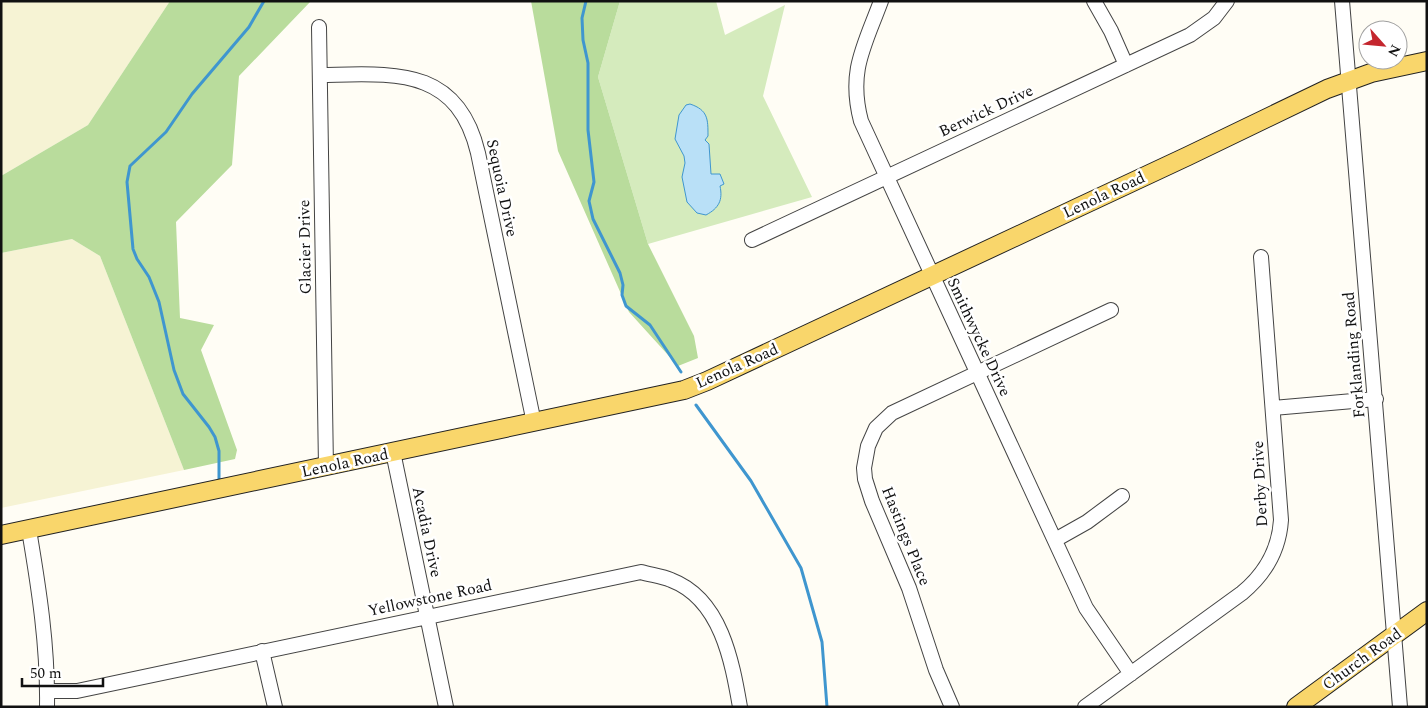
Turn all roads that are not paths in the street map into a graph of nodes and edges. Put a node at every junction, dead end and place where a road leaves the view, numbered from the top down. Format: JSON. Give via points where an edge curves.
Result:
{"nodes":[{"id":1,"x":880,"y":1,"type":"edge"},
{"id":2,"x":1094,"y":1,"type":"edge"},
{"id":3,"x":1227,"y":1,"type":"edge"},
{"id":4,"x":1342,"y":1,"type":"edge"},
{"id":5,"x":320,"y":27,"type":"dead end"},
{"id":6,"x":1427,"y":61,"type":"edge"},
{"id":7,"x":1126,"y":65,"type":"junction"},
{"id":8,"x":320,"y":75,"type":"junction"},
{"id":9,"x":1348,"y":80,"type":"junction"},
{"id":10,"x":886,"y":178,"type":"junction"},
{"id":11,"x":752,"y":240,"type":"dead end"},
{"id":12,"x":1261,"y":257,"type":"dead end"},
{"id":13,"x":931,"y":276,"type":"junction"},
{"id":14,"x":1112,"y":310,"type":"dead end"},
{"id":15,"x":976,"y":372,"type":"junction"},
{"id":16,"x":1376,"y":399,"type":"junction"},
{"id":17,"x":1273,"y":408,"type":"junction"},
{"id":18,"x":534,"y":423,"type":"junction"},
{"id":19,"x":393,"y":452,"type":"junction"},
{"id":20,"x":326,"y":467,"type":"junction"},
{"id":21,"x":1122,"y":496,"type":"dead end"},
{"id":22,"x":29,"y":530,"type":"junction"},
{"id":23,"x":1,"y":535,"type":"edge"},
{"id":24,"x":1055,"y":540,"type":"junction"},
{"id":25,"x":1427,"y":611,"type":"edge"},
{"id":26,"x":427,"y":617,"type":"junction"},
{"id":27,"x":1395,"y":636,"type":"junction"},
{"id":28,"x":262,"y":651,"type":"junction"},
{"id":29,"x":1131,"y":674,"type":"junction"},
{"id":30,"x":48,"y":691,"type":"junction"},
{"id":31,"x":48,"y":707,"type":"edge"},
{"id":32,"x":275,"y":707,"type":"edge"},
{"id":33,"x":446,"y":707,"type":"edge"},
{"id":34,"x":740,"y":707,"type":"edge"},
{"id":35,"x":952,"y":707,"type":"edge"},
{"id":36,"x":1085,"y":707,"type":"edge"},
{"id":37,"x":1296,"y":707,"type":"edge"},
{"id":38,"x":1400,"y":707,"type":"edge"}],
"edges":[{"from":1,"to":10,"type":"street","name":"Smithwycke Drive","via":[[859,62],[855,91],[861,121]]},
{"from":2,"to":7,"type":"street"},
{"from":3,"to":7,"type":"street","name":"Berwick Drive","via":[[1202,27]]},
{"from":4,"to":9,"type":"street","name":"Forklanding Road"},
{"from":5,"to":8,"type":"street","name":"Glacier Drive"},
{"from":6,"to":9,"type":"main road","name":"Lenola Road"},
{"from":7,"to":10,"type":"street","name":"Berwick Drive"},
{"from":8,"to":18,"type":"street","name":"Sequoia Drive","via":[[380,74],[413,78],[440,91],[464,117],[478,153]]},
{"from":8,"to":20,"type":"street","name":"Glacier Drive"},
{"from":9,"to":13,"type":"main road","name":"Lenola Road"},
{"from":9,"to":16,"type":"street","name":"Forklanding Road"},
{"from":10,"to":11,"type":"street","name":"Berwick Drive"},
{"from":10,"to":13,"type":"street","name":"Smithwycke Drive"},
{"from":12,"to":17,"type":"street","name":"Derby Drive"},
{"from":13,"to":15,"type":"street","name":"Smithwycke Drive"},
{"from":13,"to":18,"type":"main road","name":"Lenola Road","via":[[696,385],[669,394]]},
{"from":14,"to":15,"type":"street","name":"Hastings Place"},
{"from":15,"to":24,"type":"street","name":"Smithwycke Drive"},
{"from":15,"to":35,"type":"street","name":"Hastings Place","via":[[883,420],[868,446],[864,468],[867,490],[906,581]]},
{"from":16,"to":17,"type":"street"},
{"from":16,"to":27,"type":"street","name":"Forklanding Road"},
{"from":17,"to":29,"type":"street","name":"Derby Drive","via":[[1281,520],[1280,535],[1270,561],[1254,583]]},
{"from":18,"to":19,"type":"main road","name":"Lenola Road"},
{"from":19,"to":20,"type":"main road","name":"Lenola Road"},
{"from":19,"to":26,"type":"street","name":"Acadia Drive"},
{"from":20,"to":22,"type":"main road","name":"Lenola Road"},
{"from":21,"to":24,"type":"street","via":[[1087,522]]},
{"from":22,"to":23,"type":"main road","name":"Lenola Road"},
{"from":22,"to":30,"type":"street","via":[[41,599]]},
{"from":24,"to":29,"type":"street","name":"Smithwycke Drive","via":[[1086,608]]},
{"from":25,"to":27,"type":"main road","name":"Church Road"},
{"from":26,"to":28,"type":"street","name":"Yellowstone Road"},
{"from":26,"to":33,"type":"street","name":"Acadia Drive"},
{"from":26,"to":34,"type":"street","name":"Yellowstone Road","via":[[641,572],[672,580],[692,593],[710,611],[732,665]]},
{"from":27,"to":37,"type":"main road","name":"Church Road"},
{"from":27,"to":38,"type":"street","name":"Forklanding Road"},
{"from":28,"to":30,"type":"street","name":"Yellowstone Road","via":[[77,690]]},
{"from":28,"to":32,"type":"street"},
{"from":29,"to":36,"type":"street","name":"Derby Drive"},
{"from":30,"to":31,"type":"street"}]}
